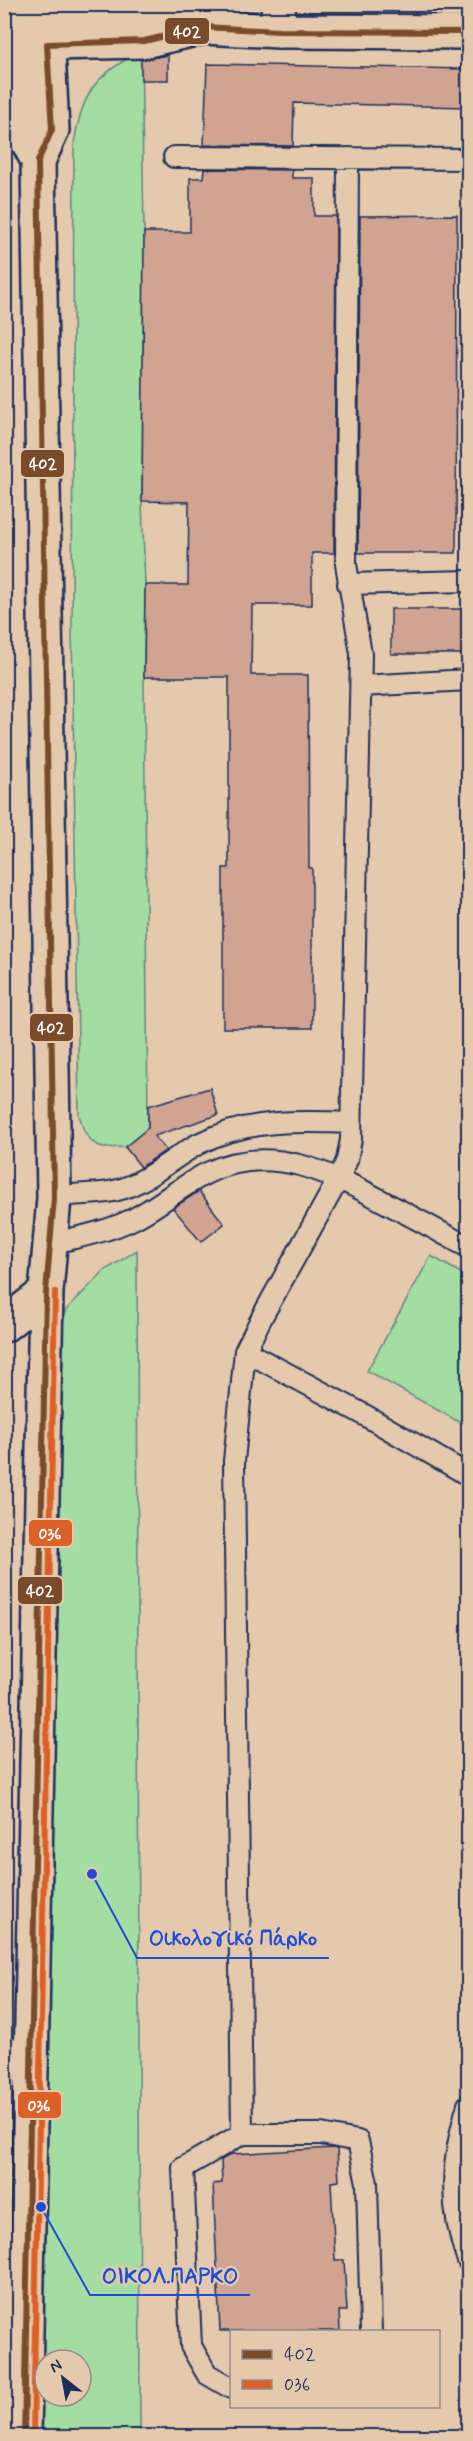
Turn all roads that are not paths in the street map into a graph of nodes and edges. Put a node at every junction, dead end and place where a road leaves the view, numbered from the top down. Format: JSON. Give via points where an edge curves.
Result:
{"nodes":[{"id":1,"x":21,"y":9,"type":"edge"},
{"id":2,"x":279,"y":18,"type":"edge"},
{"id":3,"x":204,"y":27,"type":"junction"},
{"id":4,"x":468,"y":32,"type":"edge"},
{"id":5,"x":24,"y":44,"type":"edge"},
{"id":6,"x":174,"y":157,"type":"dead end"},
{"id":7,"x":348,"y":158,"type":"junction"},
{"id":8,"x":468,"y":159,"type":"edge"},
{"id":9,"x":468,"y":581,"type":"edge"},
{"id":10,"x":348,"y":584,"type":"junction"},
{"id":11,"x":468,"y":680,"type":"edge"},
{"id":12,"x":361,"y":686,"type":"junction"},
{"id":13,"x":351,"y":1123,"type":"junction"},
{"id":14,"x":339,"y":1178,"type":"junction"},
{"id":15,"x":54,"y":1198,"type":"junction"},
{"id":16,"x":50,"y":1244,"type":"junction"},
{"id":17,"x":468,"y":1247,"type":"edge"},
{"id":18,"x":46,"y":1292,"type":"junction"},
{"id":19,"x":4,"y":1325,"type":"edge"},
{"id":20,"x":245,"y":1351,"type":"junction"},
{"id":21,"x":468,"y":1475,"type":"edge"},
{"id":22,"x":18,"y":2058,"type":"edge"},
{"id":23,"x":468,"y":2105,"type":"edge"},
{"id":24,"x":242,"y":2134,"type":"junction"},
{"id":25,"x":468,"y":2261,"type":"edge"},
{"id":26,"x":371,"y":2330,"type":"edge"},
{"id":27,"x":230,"y":2387,"type":"edge"},
{"id":28,"x":24,"y":2436,"type":"edge"}],
"edges":[{"from":1,"to":3,"type":"street","via":[[144,8]]},
{"from":1,"to":5,"type":"street"},
{"from":2,"to":3,"type":"street"},
{"from":2,"to":4,"type":"street"},
{"from":3,"to":5,"type":"street","via":[[144,41]]},
{"from":5,"to":15,"type":"street","via":[[52,130],[38,161]]},
{"from":6,"to":7,"type":"lane"},
{"from":7,"to":8,"type":"lane"},
{"from":7,"to":10,"type":"lane"},
{"from":9,"to":10,"type":"lane"},
{"from":10,"to":12,"type":"lane","via":[[360,654]]},
{"from":11,"to":12,"type":"lane"},
{"from":12,"to":13,"type":"lane"},
{"from":13,"to":14,"type":"lane","via":[[347,1160]]},
{"from":13,"to":15,"type":"lane","via":[[292,1121],[228,1132],[198,1144],[140,1181],[117,1190]]},
{"from":14,"to":16,"type":"lane","via":[[292,1163],[233,1163],[207,1173],[106,1231]]},
{"from":14,"to":17,"type":"lane"},
{"from":14,"to":20,"type":"lane"},
{"from":15,"to":16,"type":"street"},
{"from":16,"to":18,"type":"street"},
{"from":18,"to":19,"type":"street"},
{"from":18,"to":22,"type":"street"},
{"from":20,"to":21,"type":"lane"},
{"from":20,"to":24,"type":"lane","via":[[234,1461]]},
{"from":22,"to":28,"type":"street"},
{"from":23,"to":25,"type":"lane","via":[[453,2171],[454,2205]]},
{"from":24,"to":26,"type":"lane","via":[[321,2134],[358,2141],[366,2182]]},
{"from":24,"to":27,"type":"lane","via":[[183,2168],[191,2346],[207,2374]]}]}
